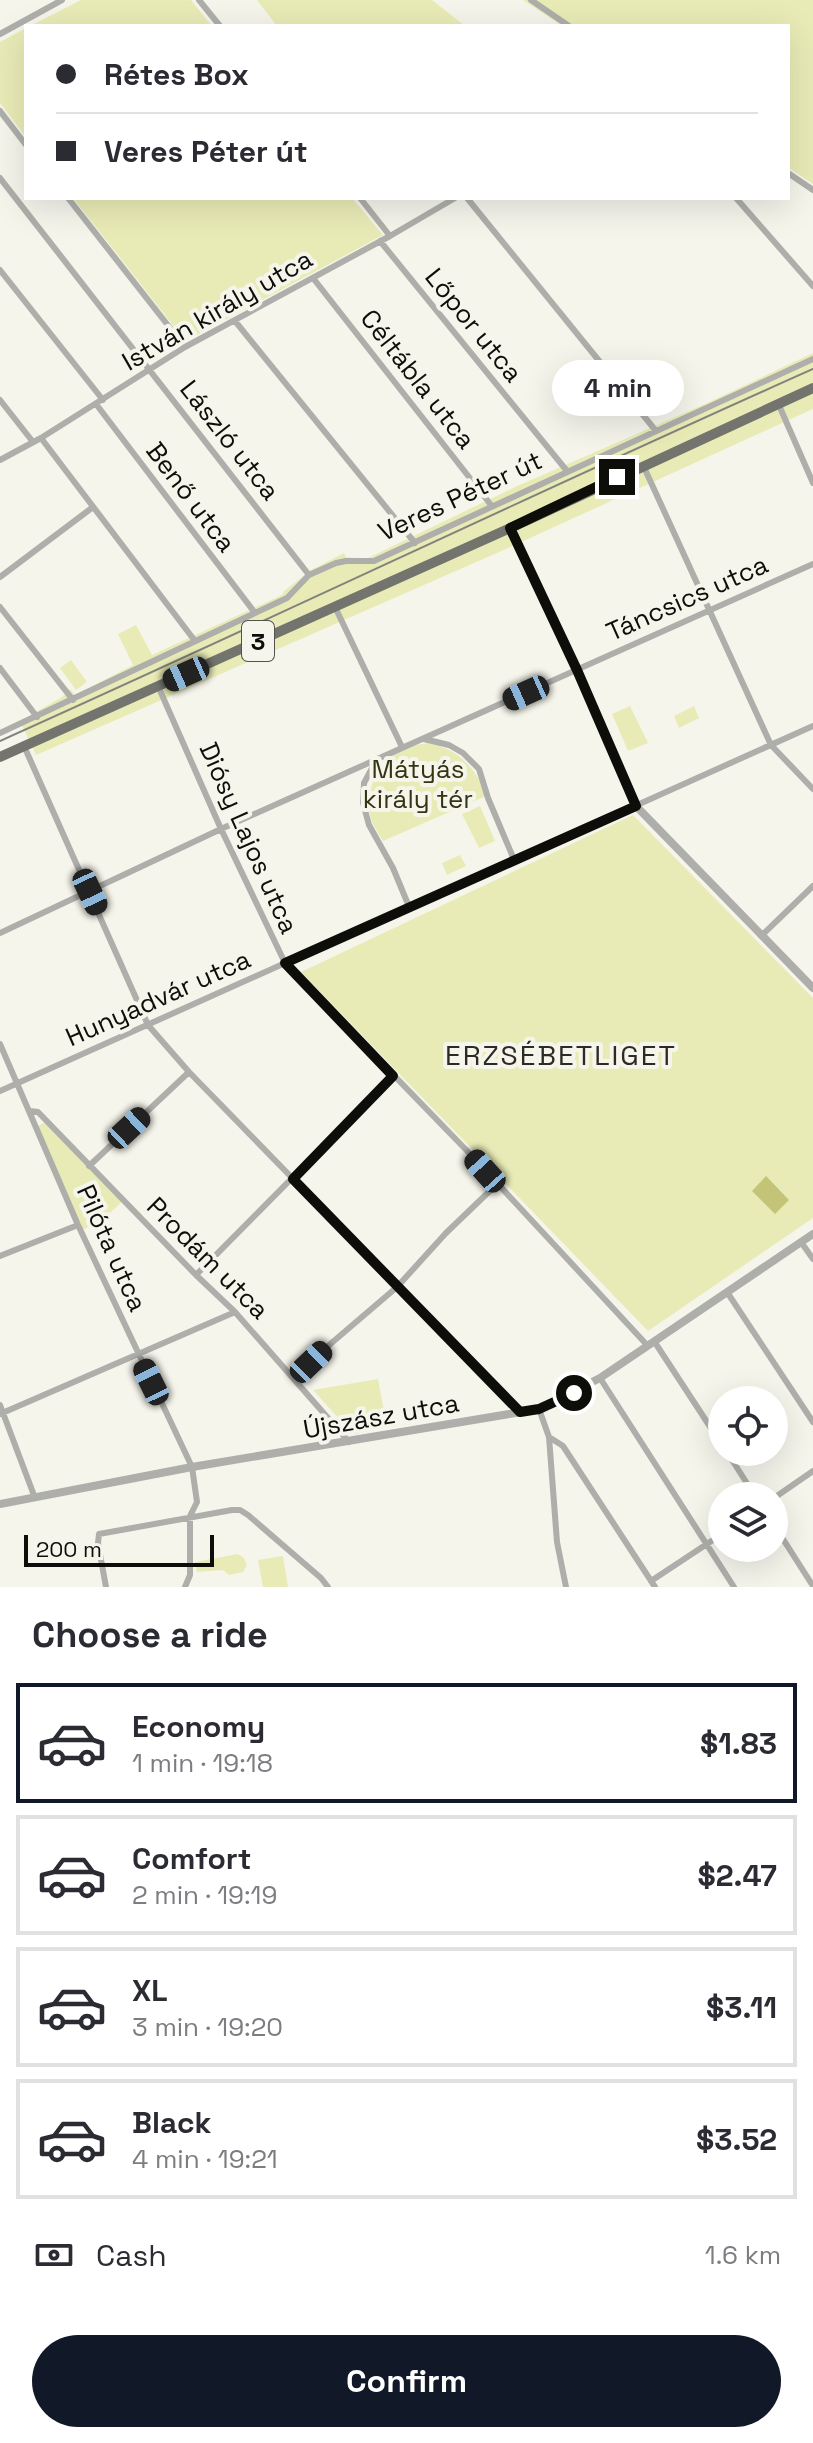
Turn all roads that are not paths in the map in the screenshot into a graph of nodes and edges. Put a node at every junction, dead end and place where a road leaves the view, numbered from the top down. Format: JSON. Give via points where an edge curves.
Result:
{"nodes":[{"id":1,"x":62,"y":0,"type":"edge"},
{"id":2,"x":199,"y":0,"type":"edge"},
{"id":3,"x":531,"y":0,"type":"edge"},
{"id":4,"x":218,"y":24,"type":"edge"},
{"id":5,"x":566,"y":24,"type":"edge"},
{"id":6,"x":0,"y":34,"type":"edge"},
{"id":7,"x":0,"y":111,"type":"edge"},
{"id":8,"x":24,"y":142,"type":"edge"},
{"id":9,"x":790,"y":174,"type":"edge"},
{"id":10,"x":0,"y":178,"type":"edge"},
{"id":11,"x":813,"y":190,"type":"edge"},
{"id":12,"x":70,"y":200,"type":"edge"},
{"id":13,"x":362,"y":200,"type":"edge"},
{"id":14,"x":452,"y":200,"type":"edge"},
{"id":15,"x":469,"y":200,"type":"edge"},
{"id":16,"x":738,"y":200,"type":"edge"},
{"id":17,"x":390,"y":236,"type":"junction"},
{"id":18,"x":380,"y":241,"type":"junction"},
{"id":19,"x":0,"y":270,"type":"edge"},
{"id":20,"x":313,"y":278,"type":"junction"},
{"id":21,"x":813,"y":286,"type":"edge"},
{"id":22,"x":235,"y":321,"type":"junction"},
{"id":23,"x":185,"y":347,"type":"junction"},
{"id":24,"x":813,"y":359,"type":"edge"},
{"id":25,"x":150,"y":369,"type":"junction"},
{"id":26,"x":813,"y":388,"type":"edge"},
{"id":27,"x":0,"y":400,"type":"edge"},
{"id":28,"x":99,"y":402,"type":"junction"},
{"id":29,"x":778,"y":403,"type":"junction"},
{"id":30,"x":656,"y":431,"type":"junction"},
{"id":31,"x":41,"y":438,"type":"junction"},
{"id":32,"x":33,"y":442,"type":"junction"},
{"id":33,"x":0,"y":460,"type":"edge"},
{"id":34,"x":643,"y":465,"type":"junction"},
{"id":35,"x":567,"y":471,"type":"junction"},
{"id":36,"x":813,"y":483,"type":"edge"},
{"id":37,"x":491,"y":505,"type":"junction"},
{"id":38,"x":93,"y":507,"type":"junction"},
{"id":39,"x":510,"y":528,"type":"junction"},
{"id":40,"x":415,"y":543,"type":"junction"},
{"id":41,"x":813,"y":564,"type":"edge"},
{"id":42,"x":309,"y":575,"type":"junction"},
{"id":43,"x":0,"y":577,"type":"edge"},
{"id":44,"x":0,"y":607,"type":"edge"},
{"id":45,"x":335,"y":607,"type":"junction"},
{"id":46,"x":710,"y":610,"type":"junction"},
{"id":47,"x":255,"y":613,"type":"junction"},
{"id":48,"x":195,"y":641,"type":"junction"},
{"id":49,"x":0,"y":668,"type":"edge"},
{"id":50,"x":577,"y":670,"type":"junction"},
{"id":51,"x":158,"y":686,"type":"junction"},
{"id":52,"x":73,"y":700,"type":"junction"},
{"id":53,"x":37,"y":717,"type":"junction"},
{"id":54,"x":813,"y":726,"type":"edge"},
{"id":55,"x":0,"y":733,"type":"edge"},
{"id":56,"x":424,"y":739,"type":"junction"},
{"id":57,"x":771,"y":745,"type":"junction"},
{"id":58,"x":24,"y":746,"type":"junction"},
{"id":59,"x":402,"y":747,"type":"junction"},
{"id":60,"x":0,"y":757,"type":"edge"},
{"id":61,"x":377,"y":759,"type":"junction"},
{"id":62,"x":813,"y":789,"type":"edge"},
{"id":63,"x":636,"y":806,"type":"junction"},
{"id":64,"x":221,"y":829,"type":"junction"},
{"id":65,"x":515,"y":862,"type":"junction"},
{"id":66,"x":813,"y":886,"type":"edge"},
{"id":67,"x":90,"y":892,"type":"junction"},
{"id":68,"x":410,"y":909,"type":"junction"},
{"id":69,"x":0,"y":933,"type":"edge"},
{"id":70,"x":761,"y":936,"type":"junction"},
{"id":71,"x":285,"y":963,"type":"junction"},
{"id":72,"x":813,"y":988,"type":"edge"},
{"id":73,"x":148,"y":1025,"type":"junction"},
{"id":74,"x":0,"y":1044,"type":"edge"},
{"id":75,"x":189,"y":1072,"type":"junction"},
{"id":76,"x":393,"y":1076,"type":"junction"},
{"id":77,"x":18,"y":1082,"type":"junction"},
{"id":78,"x":0,"y":1091,"type":"edge"},
{"id":79,"x":30,"y":1111,"type":"junction"},
{"id":80,"x":89,"y":1166,"type":"junction"},
{"id":81,"x":293,"y":1179,"type":"junction"},
{"id":82,"x":497,"y":1184,"type":"junction"},
{"id":83,"x":78,"y":1225,"type":"junction"},
{"id":84,"x":813,"y":1234,"type":"edge"},
{"id":85,"x":801,"y":1242,"type":"junction"},
{"id":86,"x":0,"y":1256,"type":"edge"},
{"id":87,"x":813,"y":1259,"type":"edge"},
{"id":88,"x":196,"y":1275,"type":"junction"},
{"id":89,"x":397,"y":1287,"type":"junction"},
{"id":90,"x":727,"y":1292,"type":"junction"},
{"id":91,"x":235,"y":1312,"type":"junction"},
{"id":92,"x":651,"y":1343,"type":"junction"},
{"id":93,"x":138,"y":1354,"type":"junction"},
{"id":94,"x":294,"y":1378,"type":"junction"},
{"id":95,"x":600,"y":1378,"type":"junction"},
{"id":96,"x":539,"y":1409,"type":"junction"},
{"id":97,"x":1,"y":1410,"type":"edge"},
{"id":98,"x":520,"y":1412,"type":"junction"},
{"id":99,"x":813,"y":1422,"type":"edge"},
{"id":100,"x":708,"y":1425,"type":"edge"},
{"id":101,"x":549,"y":1437,"type":"junction"},
{"id":102,"x":349,"y":1442,"type":"junction"},
{"id":103,"x":192,"y":1467,"type":"junction"},
{"id":104,"x":813,"y":1471,"type":"edge"},
{"id":105,"x":788,"y":1488,"type":"edge"},
{"id":106,"x":35,"y":1498,"type":"junction"},
{"id":107,"x":0,"y":1504,"type":"edge"},
{"id":108,"x":190,"y":1516,"type":"junction"},
{"id":109,"x":707,"y":1544,"type":"junction"},
{"id":110,"x":788,"y":1547,"type":"edge"},
{"id":111,"x":653,"y":1584,"type":"edge"},
{"id":112,"x":813,"y":1586,"type":"edge"},
{"id":113,"x":106,"y":1587,"type":"edge"},
{"id":114,"x":185,"y":1587,"type":"edge"},
{"id":115,"x":328,"y":1587,"type":"edge"},
{"id":116,"x":566,"y":1587,"type":"edge"},
{"id":117,"x":734,"y":1587,"type":"edge"}],
"edges":[{"from":1,"to":6,"type":"street"},
{"from":2,"to":4,"type":"street"},
{"from":3,"to":5,"type":"street"},
{"from":7,"to":8,"type":"street"},
{"from":9,"to":11,"type":"street"},
{"from":10,"to":25,"type":"street","name":"László utca"},
{"from":12,"to":23,"type":"street"},
{"from":13,"to":17,"type":"street"},
{"from":14,"to":17,"type":"street","name":"István király utca"},
{"from":15,"to":30,"type":"street"},
{"from":16,"to":21,"type":"street"},
{"from":17,"to":18,"type":"street","name":"István király utca"},
{"from":18,"to":20,"type":"street","name":"István király utca"},
{"from":18,"to":35,"type":"street","name":"Lőpor utca"},
{"from":19,"to":28,"type":"street","name":"Benő utca"},
{"from":20,"to":22,"type":"street","name":"István király utca"},
{"from":20,"to":37,"type":"street","name":"Céltábla utca"},
{"from":22,"to":23,"type":"street","name":"István király utca"},
{"from":22,"to":40,"type":"street"},
{"from":23,"to":25,"type":"street","name":"István király utca"},
{"from":24,"to":30,"type":"street","name":"Veres Péter út"},
{"from":25,"to":28,"type":"street","name":"István király utca"},
{"from":25,"to":42,"type":"street","name":"László utca"},
{"from":26,"to":29,"type":"main road","name":"Veres Péter út","number":"3"},
{"from":27,"to":32,"type":"street"},
{"from":28,"to":31,"type":"street","name":"István király utca"},
{"from":28,"to":47,"type":"street","name":"Benő utca"},
{"from":29,"to":34,"type":"main road","name":"Veres Péter út","number":"3"},
{"from":29,"to":36,"type":"street"},
{"from":30,"to":35,"type":"street","name":"Veres Péter út"},
{"from":31,"to":32,"type":"street","name":"István király utca"},
{"from":31,"to":38,"type":"street"},
{"from":32,"to":33,"type":"street","name":"István király utca"},
{"from":34,"to":39,"type":"main road","name":"Veres Péter út","number":"3"},
{"from":34,"to":46,"type":"street"},
{"from":35,"to":37,"type":"street","name":"Veres Péter út"},
{"from":37,"to":40,"type":"street","name":"Veres Péter út"},
{"from":38,"to":43,"type":"street"},
{"from":38,"to":48,"type":"street"},
{"from":39,"to":45,"type":"main road","name":"Veres Péter út","number":"3"},
{"from":39,"to":50,"type":"street"},
{"from":40,"to":42,"type":"street","name":"Veres Péter út","via":[[374,561],[346,561]]},
{"from":41,"to":46,"type":"street","name":"Táncsics utca"},
{"from":42,"to":47,"type":"street","name":"Veres Péter út","via":[[287,598]]},
{"from":44,"to":52,"type":"street"},
{"from":45,"to":51,"type":"main road","name":"Veres Péter út","number":"3"},
{"from":45,"to":59,"type":"street"},
{"from":46,"to":50,"type":"street","name":"Táncsics utca"},
{"from":46,"to":57,"type":"street"},
{"from":47,"to":48,"type":"street","name":"Veres Péter út"},
{"from":48,"to":52,"type":"street","name":"Veres Péter út"},
{"from":49,"to":53,"type":"street"},
{"from":50,"to":56,"type":"street","name":"Táncsics utca"},
{"from":50,"to":63,"type":"street"},
{"from":51,"to":58,"type":"main road","name":"Veres Péter út","number":"3"},
{"from":51,"to":64,"type":"street","name":"Diósy Lajos utca"},
{"from":52,"to":53,"type":"street","name":"Veres Péter út"},
{"from":53,"to":55,"type":"street","name":"Veres Péter út"},
{"from":54,"to":57,"type":"street","name":"Hunyadvár utca"},
{"from":56,"to":59,"type":"street","name":"Táncsics utca"},
{"from":56,"to":65,"type":"street","via":[[449,745],[479,769]]},
{"from":57,"to":62,"type":"street"},
{"from":57,"to":63,"type":"street","name":"Hunyadvár utca"},
{"from":58,"to":60,"type":"main road","name":"Veres Péter út","number":"3"},
{"from":58,"to":67,"type":"street"},
{"from":59,"to":61,"type":"street","name":"Táncsics utca"},
{"from":61,"to":64,"type":"street","name":"Táncsics utca"},
{"from":61,"to":68,"type":"street","via":[[364,783],[363,803]]},
{"from":63,"to":65,"type":"street","name":"Hunyadvár utca"},
{"from":63,"to":70,"type":"street"},
{"from":64,"to":67,"type":"street","name":"Táncsics utca"},
{"from":64,"to":71,"type":"street","name":"Diósy Lajos utca"},
{"from":65,"to":68,"type":"street","name":"Hunyadvár utca"},
{"from":66,"to":70,"type":"street"},
{"from":67,"to":69,"type":"street","name":"Táncsics utca"},
{"from":67,"to":73,"type":"street"},
{"from":68,"to":71,"type":"street","name":"Hunyadvár utca"},
{"from":70,"to":72,"type":"street"},
{"from":71,"to":73,"type":"street","name":"Hunyadvár utca"},
{"from":71,"to":76,"type":"street","name":"Diósy Lajos utca"},
{"from":73,"to":75,"type":"street"},
{"from":73,"to":77,"type":"street","name":"Hunyadvár utca"},
{"from":74,"to":77,"type":"street","name":"Pilóta utca"},
{"from":75,"to":80,"type":"street"},
{"from":75,"to":81,"type":"street"},
{"from":76,"to":81,"type":"street"},
{"from":76,"to":82,"type":"street","name":"Diósy Lajos utca"},
{"from":77,"to":78,"type":"street","name":"Hunyadvár utca"},
{"from":77,"to":79,"type":"street","name":"Pilóta utca"},
{"from":79,"to":80,"type":"street","name":"Prodám utca","via":[[38,1112]]},
{"from":79,"to":83,"type":"street","name":"Pilóta utca"},
{"from":80,"to":88,"type":"street","name":"Prodám utca"},
{"from":81,"to":88,"type":"street"},
{"from":81,"to":89,"type":"street"},
{"from":82,"to":89,"type":"street"},
{"from":82,"to":92,"type":"street","name":"Diósy Lajos utca"},
{"from":83,"to":86,"type":"street"},
{"from":83,"to":93,"type":"street","name":"Pilóta utca"},
{"from":84,"to":85,"type":"street","name":"Újszász utca"},
{"from":85,"to":87,"type":"street"},
{"from":85,"to":90,"type":"street","name":"Újszász utca"},
{"from":88,"to":91,"type":"street","name":"Prodám utca"},
{"from":89,"to":94,"type":"street"},
{"from":89,"to":98,"type":"street"},
{"from":90,"to":92,"type":"street","name":"Újszász utca"},
{"from":90,"to":99,"type":"street"},
{"from":91,"to":93,"type":"street"},
{"from":91,"to":94,"type":"street","name":"Prodám utca"},
{"from":92,"to":95,"type":"street","name":"Újszász utca"},
{"from":92,"to":100,"type":"street","name":"Diósy Lajos utca"},
{"from":93,"to":97,"type":"street"},
{"from":93,"to":103,"type":"street","name":"Pilóta utca"},
{"from":94,"to":102,"type":"street","name":"Prodám utca"},
{"from":95,"to":96,"type":"street","name":"Újszász utca"},
{"from":95,"to":109,"type":"street"},
{"from":96,"to":98,"type":"street","name":"Újszász utca"},
{"from":96,"to":101,"type":"street"},
{"from":97,"to":106,"type":"street"},
{"from":98,"to":102,"type":"street","name":"Újszász utca"},
{"from":101,"to":111,"type":"street","via":[[563,1446]]},
{"from":101,"to":116,"type":"street"},
{"from":102,"to":103,"type":"street","name":"Újszász utca"},
{"from":103,"to":106,"type":"street","name":"Újszász utca"},
{"from":103,"to":108,"type":"street","via":[[197,1502]]},
{"from":104,"to":105,"type":"street"},
{"from":106,"to":107,"type":"street","name":"Újszász utca"},
{"from":108,"to":113,"type":"street","via":[[99,1534]]},
{"from":108,"to":114,"type":"street","via":[[190,1575]]},
{"from":108,"to":115,"type":"street","via":[[240,1510]]},
{"from":109,"to":111,"type":"street"},
{"from":109,"to":117,"type":"street"},
{"from":110,"to":112,"type":"street"}]}
